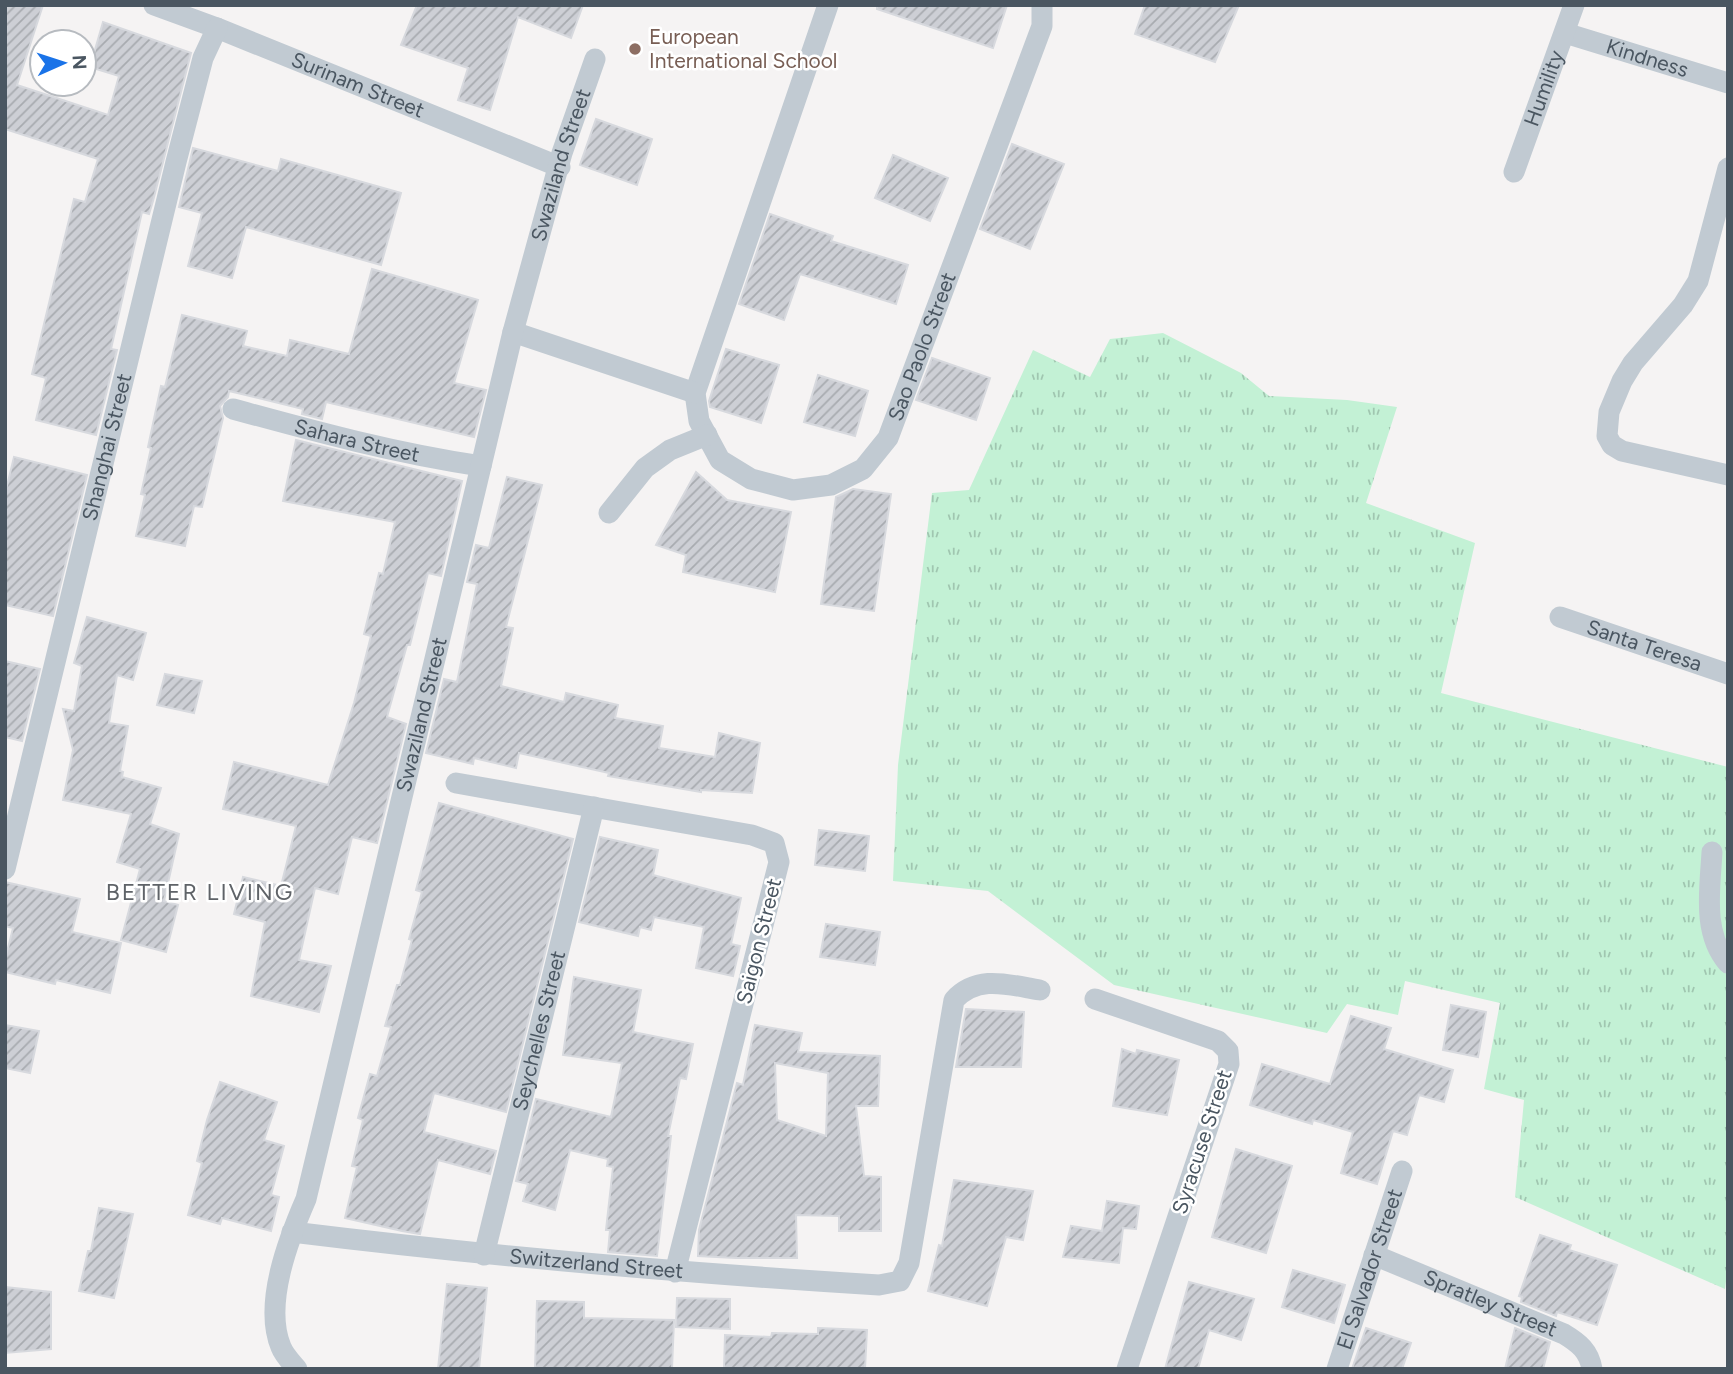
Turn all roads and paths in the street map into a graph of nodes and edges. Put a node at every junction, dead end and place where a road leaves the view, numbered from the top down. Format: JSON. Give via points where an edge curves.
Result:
{"nodes":[{"id":1,"x":154,"y":5,"type":"edge"},
{"id":2,"x":828,"y":5,"type":"edge"},
{"id":3,"x":1042,"y":5,"type":"edge"},
{"id":4,"x":1574,"y":5,"type":"edge"},
{"id":5,"x":217,"y":28,"type":"junction"},
{"id":6,"x":1565,"y":33,"type":"junction"},
{"id":7,"x":595,"y":59,"type":"dead end"},
{"id":8,"x":1728,"y":83,"type":"edge"},
{"id":9,"x":560,"y":167,"type":"junction"},
{"id":10,"x":1728,"y":168,"type":"edge"},
{"id":11,"x":1514,"y":172,"type":"dead end"},
{"id":12,"x":513,"y":332,"type":"junction"},
{"id":13,"x":695,"y":393,"type":"junction"},
{"id":14,"x":233,"y":409,"type":"dead end"},
{"id":15,"x":707,"y":435,"type":"junction"},
{"id":16,"x":481,"y":466,"type":"junction"},
{"id":17,"x":1728,"y":475,"type":"edge"},
{"id":18,"x":609,"y":513,"type":"dead end"},
{"id":19,"x":1560,"y":617,"type":"dead end"},
{"id":20,"x":1728,"y":674,"type":"edge"},
{"id":21,"x":456,"y":783,"type":"dead end"},
{"id":22,"x":594,"y":807,"type":"junction"},
{"id":23,"x":1712,"y":852,"type":"dead end"},
{"id":24,"x":5,"y":869,"type":"edge"},
{"id":25,"x":1728,"y":963,"type":"edge"},
{"id":26,"x":1041,"y":989,"type":"dead end"},
{"id":27,"x":1095,"y":999,"type":"dead end"},
{"id":28,"x":1402,"y":1171,"type":"dead end"},
{"id":29,"x":292,"y":1232,"type":"junction"},
{"id":30,"x":484,"y":1255,"type":"junction"},
{"id":31,"x":1374,"y":1255,"type":"junction"},
{"id":32,"x":675,"y":1272,"type":"junction"},
{"id":33,"x":297,"y":1369,"type":"edge"},
{"id":34,"x":1127,"y":1369,"type":"edge"},
{"id":35,"x":1337,"y":1369,"type":"edge"},
{"id":36,"x":1592,"y":1369,"type":"edge"}],
"edges":[{"from":1,"to":5,"type":"street","name":"Surinam Street"},
{"from":2,"to":13,"type":"street"},
{"from":3,"to":15,"type":"street","name":"Sao Paolo Street","via":[[1042,26],[888,438],[863,469],[831,485],[793,490],[751,479],[720,460]]},
{"from":4,"to":6,"type":"street","name":"Humility"},
{"from":5,"to":9,"type":"street","name":"Surinam Street"},
{"from":5,"to":24,"type":"street","name":"Shanghai Street","via":[[203,58],[176,162]]},
{"from":6,"to":8,"type":"street","name":"Kindness"},
{"from":6,"to":11,"type":"street","name":"Humility"},
{"from":7,"to":9,"type":"street","name":"Swaziland Street"},
{"from":9,"to":12,"type":"street","name":"Swaziland Street"},
{"from":10,"to":17,"type":"street","via":[[1698,281],[1633,363],[1607,425],[1607,436],[1622,451]]},
{"from":12,"to":13,"type":"street"},
{"from":12,"to":16,"type":"street","name":"Swaziland Street"},
{"from":13,"to":15,"type":"street","name":"Sao Paolo Street","via":[[699,421]]},
{"from":14,"to":16,"type":"street","name":"Sahara Street","via":[[356,443]]},
{"from":15,"to":18,"type":"street","via":[[670,450],[645,468]]},
{"from":16,"to":29,"type":"street","name":"Swaziland Street","via":[[306,1199]]},
{"from":19,"to":20,"type":"street","name":"Santa Teresa"},
{"from":21,"to":22,"type":"street","name":"Saigon Street"},
{"from":22,"to":30,"type":"street","name":"Seychelles Street"},
{"from":22,"to":32,"type":"street","name":"Saigon Street","via":[[764,837],[774,842],[779,862]]},
{"from":23,"to":25,"type":"street","via":[[1709,915],[1718,952]]},
{"from":26,"to":32,"type":"street","name":"Switzerland Street","via":[[990,982],[970,987],[954,1000],[909,1263],[900,1281],[879,1285]]},
{"from":27,"to":34,"type":"street","name":"Syracuse Street","via":[[1218,1041],[1228,1051],[1229,1065]]},
{"from":28,"to":31,"type":"street","name":"El Salvador Street"},
{"from":29,"to":30,"type":"street","name":"Switzerland Street"},
{"from":29,"to":33,"type":"street","name":"Swaziland Street","via":[[278,1285],[276,1326],[282,1350]]},
{"from":30,"to":32,"type":"street","name":"Switzerland Street"},
{"from":31,"to":35,"type":"street","name":"El Salvador Street"},
{"from":31,"to":36,"type":"street","name":"Spratley Street","via":[[1564,1334],[1580,1344]]}]}
